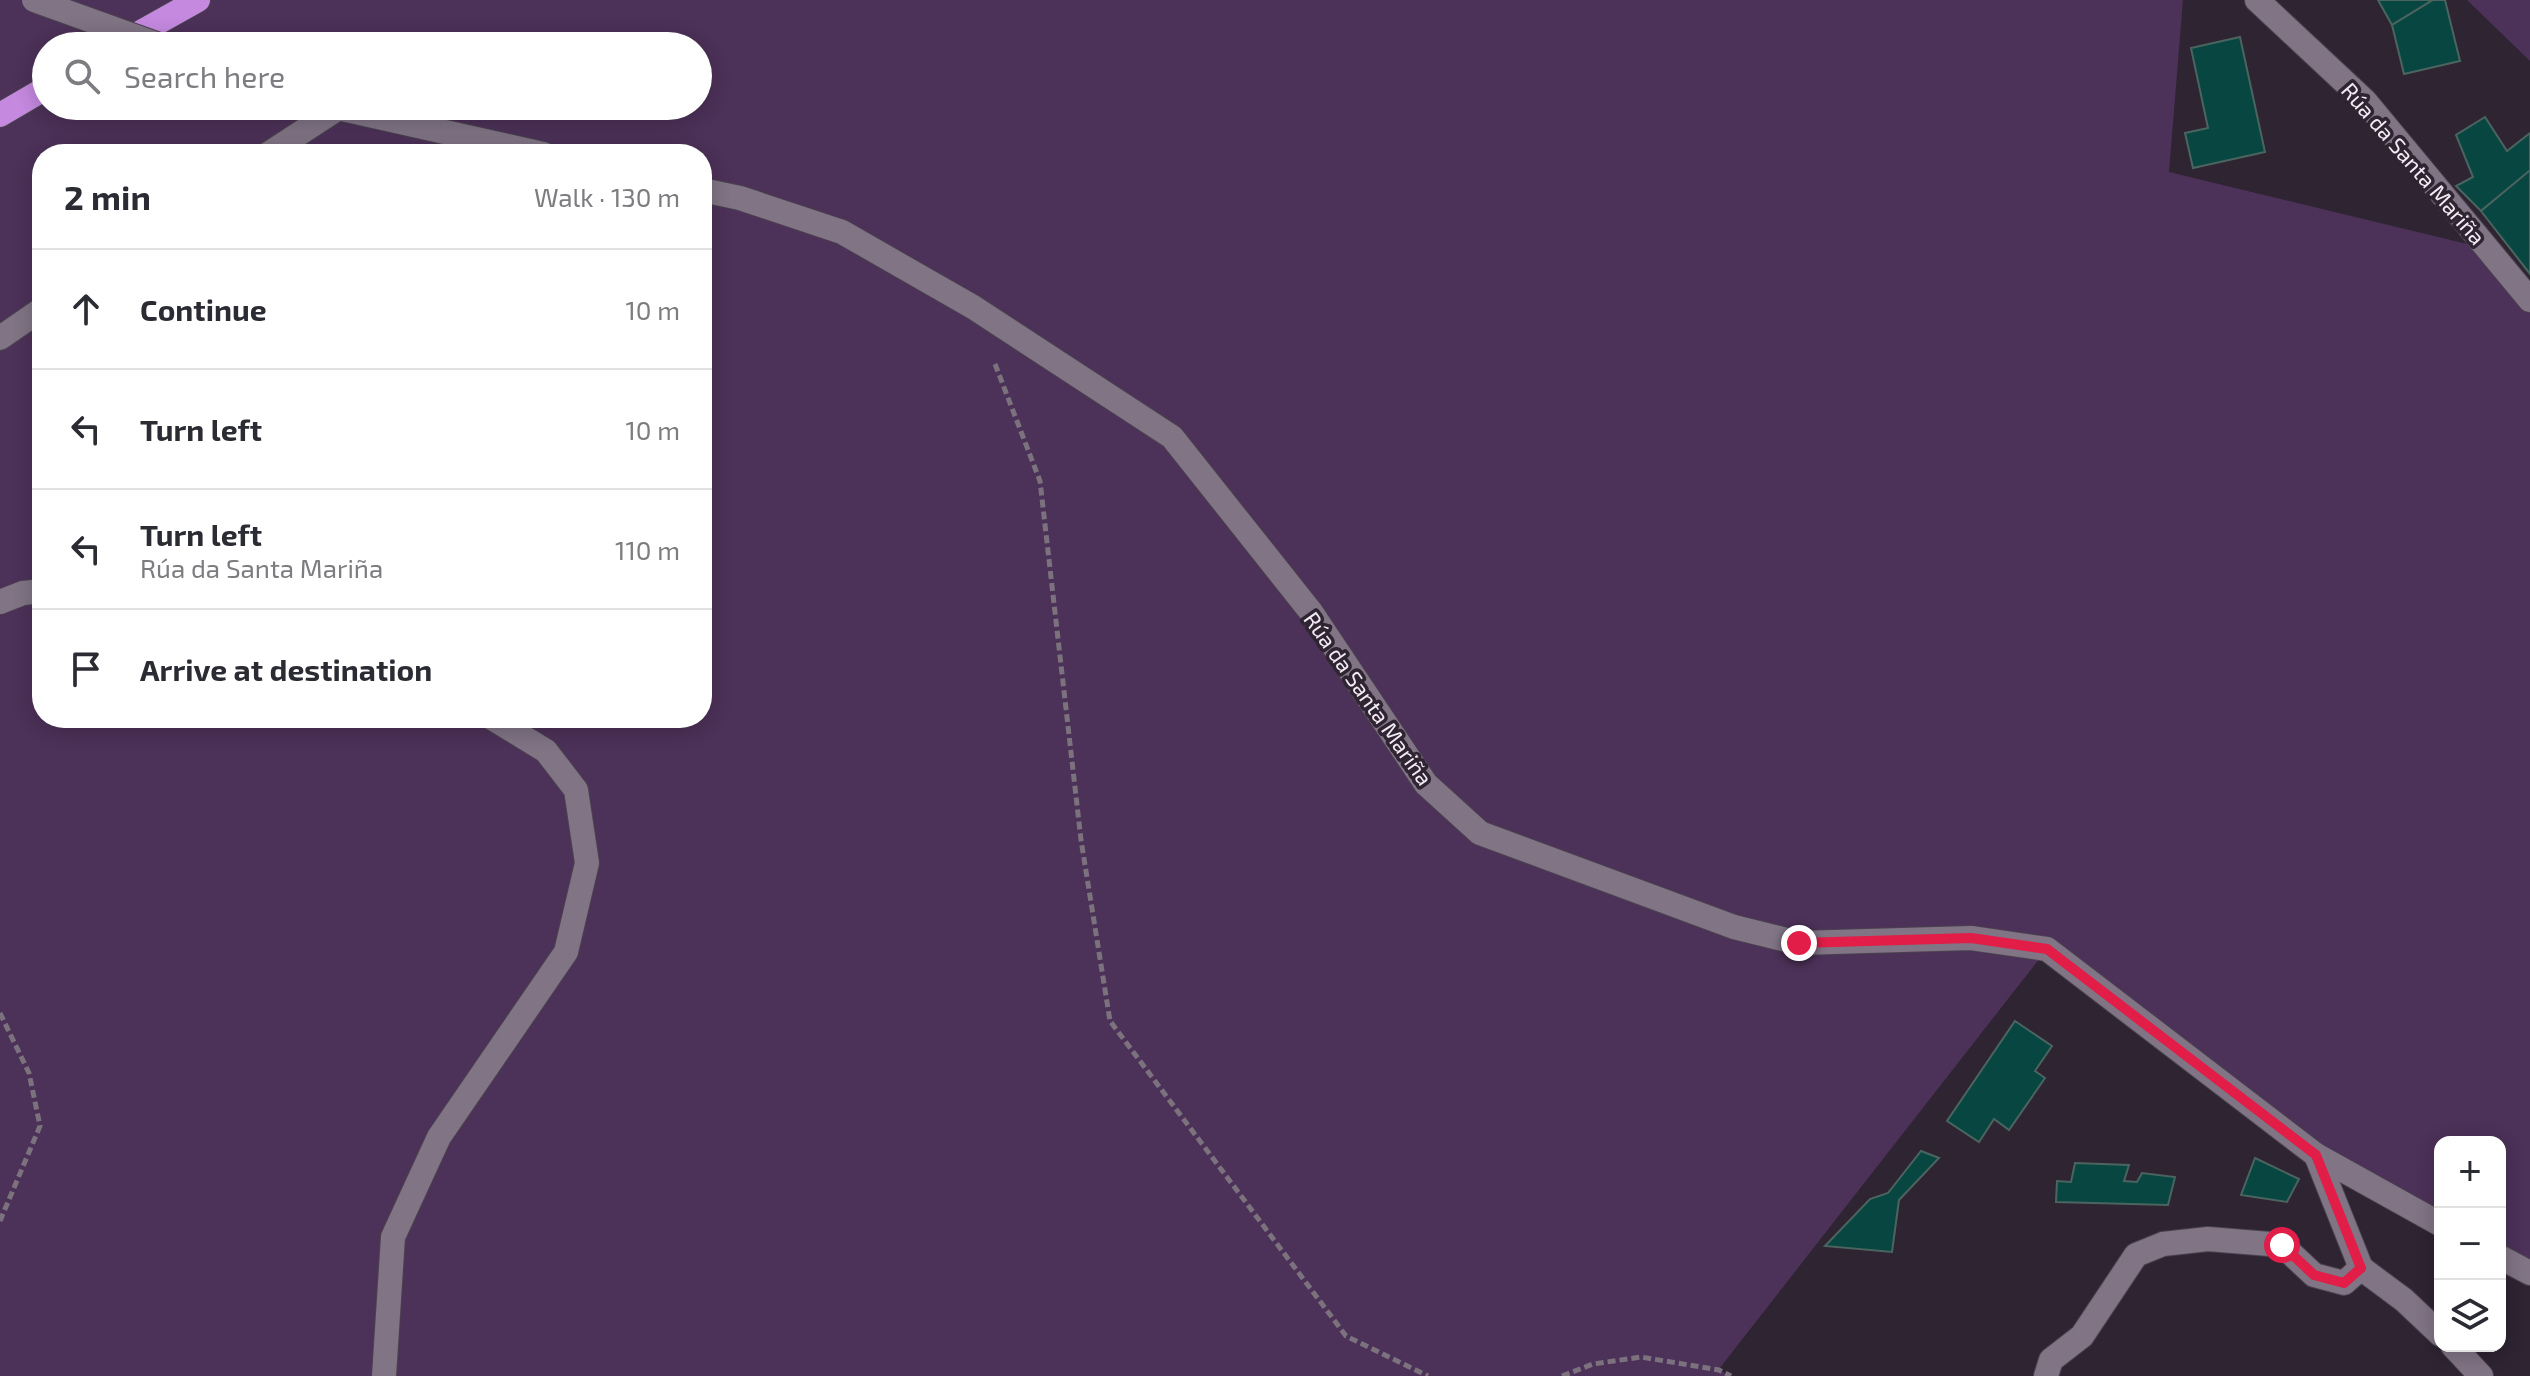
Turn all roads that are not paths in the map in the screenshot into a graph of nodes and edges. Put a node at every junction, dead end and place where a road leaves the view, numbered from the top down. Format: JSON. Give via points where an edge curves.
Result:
{"nodes":[{"id":1,"x":34,"y":0,"type":"edge"},
{"id":2,"x":198,"y":0,"type":"edge"},
{"id":3,"x":2257,"y":0,"type":"edge"},
{"id":4,"x":123,"y":32,"type":"edge"},
{"id":5,"x":141,"y":32,"type":"edge"},
{"id":6,"x":32,"y":96,"type":"edge"},
{"id":7,"x":0,"y":115,"type":"edge"},
{"id":8,"x":316,"y":120,"type":"edge"},
{"id":9,"x":388,"y":120,"type":"edge"},
{"id":10,"x":282,"y":144,"type":"edge"},
{"id":11,"x":497,"y":144,"type":"edge"},
{"id":12,"x":712,"y":192,"type":"edge"},
{"id":13,"x":2530,"y":300,"type":"edge"},
{"id":14,"x":32,"y":316,"type":"edge"},
{"id":15,"x":0,"y":338,"type":"edge"},
{"id":16,"x":32,"y":592,"type":"edge"},
{"id":17,"x":0,"y":602,"type":"edge"},
{"id":18,"x":508,"y":728,"type":"edge"},
{"id":19,"x":2316,"y":1155,"type":"junction"},
{"id":20,"x":2434,"y":1221,"type":"edge"},
{"id":21,"x":2506,"y":1260,"type":"edge"},
{"id":22,"x":2361,"y":1268,"type":"junction"},
{"id":23,"x":2530,"y":1273,"type":"edge"},
{"id":24,"x":2434,"y":1328,"type":"edge"},
{"id":25,"x":2459,"y":1352,"type":"edge"},
{"id":26,"x":384,"y":1376,"type":"edge"},
{"id":27,"x":2046,"y":1376,"type":"edge"},
{"id":28,"x":2481,"y":1376,"type":"edge"}],
"edges":[{"from":1,"to":4,"type":"street","bridge":true},
{"from":2,"to":5,"type":"highway"},
{"from":3,"to":13,"type":"street","name":"Rúa da Santa Mariña","via":[[2365,101]]},
{"from":6,"to":7,"type":"highway"},
{"from":8,"to":10,"type":"street"},
{"from":9,"to":11,"type":"street"},
{"from":12,"to":19,"type":"street","name":"Rúa da Santa Mariña","via":[[842,232],[973,307],[1172,437],[1311,612],[1426,784],[1480,833],[1734,927],[1799,943],[1971,938],[2047,949]]},
{"from":14,"to":15,"type":"street"},
{"from":16,"to":17,"type":"street"},
{"from":18,"to":26,"type":"street","via":[[546,751],[576,790],[587,863],[566,952],[439,1137],[393,1237]]},
{"from":19,"to":20,"type":"street","name":"Rúa da Santa Mariña"},
{"from":19,"to":22,"type":"street"},
{"from":21,"to":23,"type":"street"},
{"from":22,"to":24,"type":"street"},
{"from":22,"to":27,"type":"street","via":[[2344,1283],[2314,1275],[2282,1245],[2208,1239],[2163,1244],[2136,1255],[2082,1336],[2051,1360]]},
{"from":25,"to":28,"type":"street"}]}
